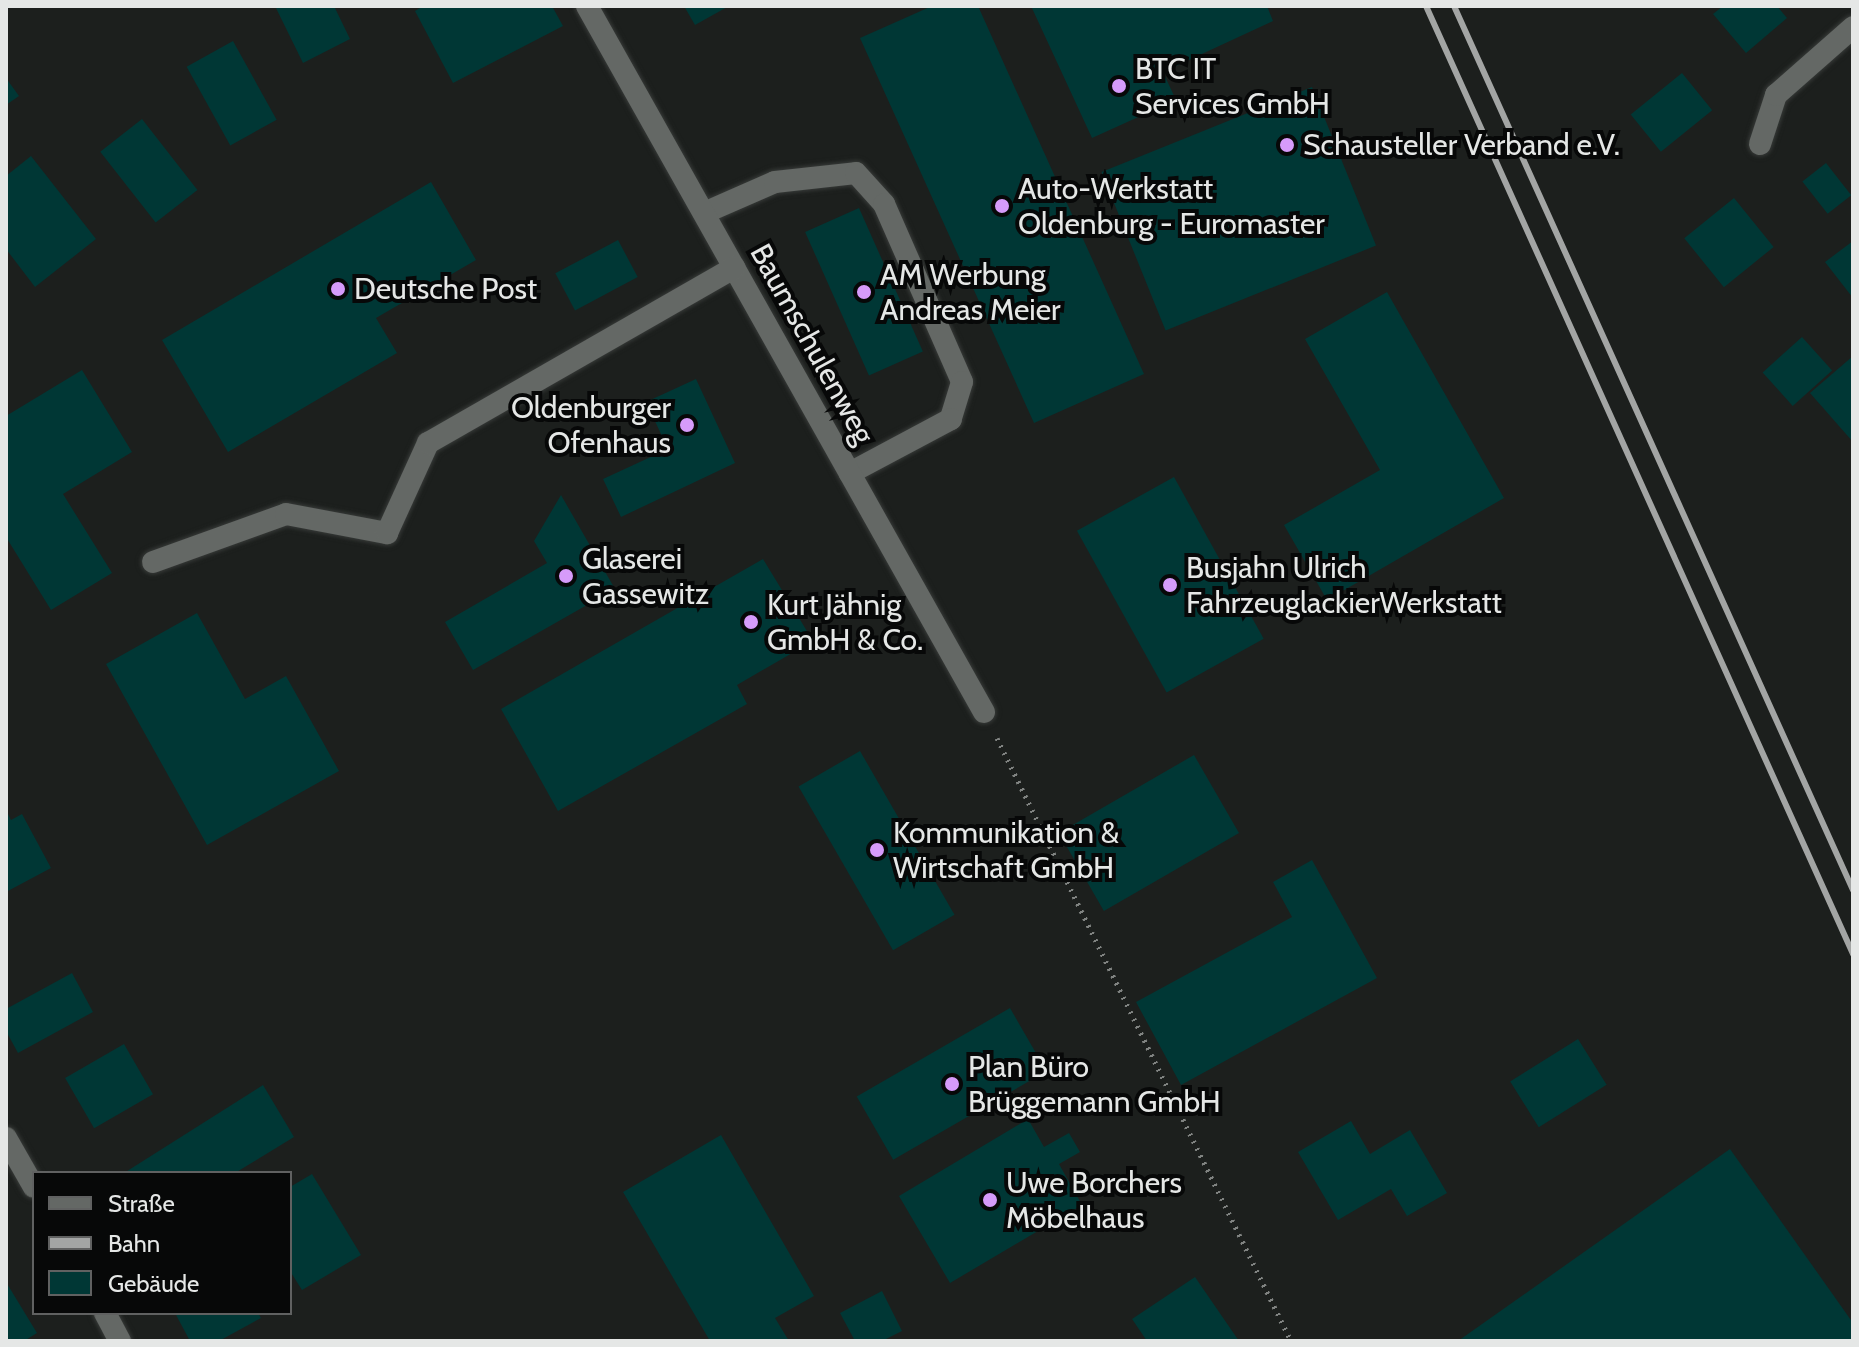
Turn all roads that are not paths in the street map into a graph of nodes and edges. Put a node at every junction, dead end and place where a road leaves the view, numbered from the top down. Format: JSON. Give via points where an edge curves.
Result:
{"nodes":[{"id":1,"x":587,"y":6,"type":"edge"},
{"id":2,"x":1853,"y":27,"type":"edge"},
{"id":3,"x":1760,"y":144,"type":"dead end"},
{"id":4,"x":704,"y":213,"type":"junction"},
{"id":5,"x":734,"y":268,"type":"junction"},
{"id":6,"x":850,"y":473,"type":"junction"},
{"id":7,"x":153,"y":562,"type":"dead end"},
{"id":8,"x":984,"y":712,"type":"road end"},
{"id":9,"x":6,"y":1138,"type":"edge"},
{"id":10,"x":32,"y":1184,"type":"edge"},
{"id":11,"x":106,"y":1315,"type":"edge"},
{"id":12,"x":120,"y":1341,"type":"edge"}],
"edges":[{"from":1,"to":4,"type":"street","name":"Baumschulenweg"},
{"from":2,"to":3,"type":"street","via":[[1776,95]]},
{"from":4,"to":5,"type":"street","name":"Baumschulenweg"},
{"from":4,"to":6,"type":"street","via":[[775,182],[856,173],[884,204],[962,382],[951,419]]},
{"from":5,"to":6,"type":"street","name":"Baumschulenweg"},
{"from":5,"to":7,"type":"street","via":[[428,443],[387,533],[286,514]]},
{"from":6,"to":8,"type":"street","name":"Baumschulenweg"},
{"from":9,"to":10,"type":"street"},
{"from":11,"to":12,"type":"street"}]}
